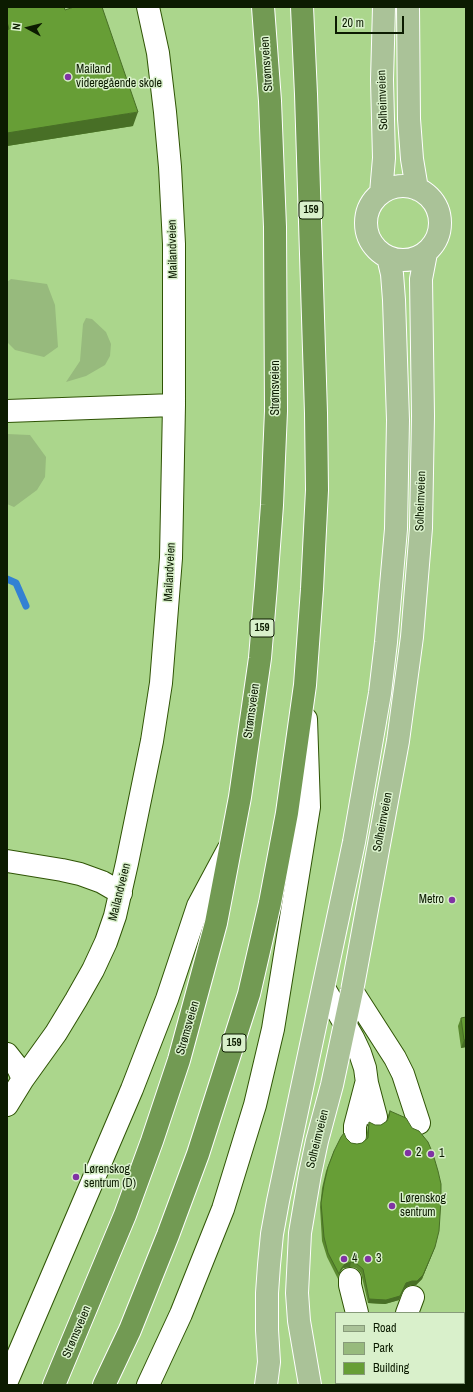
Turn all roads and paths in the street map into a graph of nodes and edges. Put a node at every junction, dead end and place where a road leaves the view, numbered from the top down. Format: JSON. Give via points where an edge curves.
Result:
{"nodes":[{"id":1,"x":148,"y":7,"type":"edge"},
{"id":2,"x":264,"y":7,"type":"edge"},
{"id":3,"x":302,"y":7,"type":"edge"},
{"id":4,"x":384,"y":7,"type":"edge"},
{"id":5,"x":408,"y":7,"type":"edge"},
{"id":6,"x":417,"y":189,"type":"junction"},
{"id":7,"x":381,"y":193,"type":"junction"},
{"id":8,"x":426,"y":253,"type":"junction"},
{"id":9,"x":388,"y":257,"type":"junction"},
{"id":10,"x":174,"y":405,"type":"junction"},
{"id":11,"x":7,"y":411,"type":"edge"},
{"id":12,"x":305,"y":685,"type":"junction"},
{"id":13,"x":231,"y":844,"type":"junction"},
{"id":14,"x":7,"y":861,"type":"edge"},
{"id":15,"x":121,"y":893,"type":"junction"},
{"id":16,"x":324,"y":988,"type":"junction"},
{"id":17,"x":352,"y":991,"type":"junction"},
{"id":18,"x":345,"y":1026,"type":"junction"},
{"id":19,"x":7,"y":1054,"type":"edge"},
{"id":20,"x":23,"y":1079,"type":"junction"},
{"id":21,"x":367,"y":1083,"type":"junction"},
{"id":22,"x":7,"y":1105,"type":"edge"},
{"id":23,"x":376,"y":1118,"type":"dead end"},
{"id":24,"x":410,"y":1119,"type":"dead end"},
{"id":25,"x":355,"y":1136,"type":"dead end"},
{"id":26,"x":350,"y":1279,"type":"dead end"},
{"id":27,"x":364,"y":1308,"type":"edge"},
{"id":28,"x":7,"y":1381,"type":"edge"},
{"id":29,"x":54,"y":1385,"type":"edge"},
{"id":30,"x":104,"y":1385,"type":"edge"},
{"id":31,"x":148,"y":1385,"type":"edge"},
{"id":32,"x":266,"y":1385,"type":"edge"},
{"id":33,"x":310,"y":1385,"type":"edge"}],
"edges":[{"from":1,"to":10,"type":"street","name":"Mailandveien","via":[[158,53],[171,181],[174,244]]},
{"from":2,"to":13,"type":"highway","name":"Strømsveien","number":"159","via":[[275,227],[276,411],[272,512],[260,658]]},
{"from":3,"to":12,"type":"highway","number":"159","via":[[317,490]]},
{"from":4,"to":7,"type":"main road","name":"Solheimveien","via":[[384,158]]},
{"from":5,"to":6,"type":"main road","name":"Solheimveien","via":[[408,119]]},
{"from":6,"to":7,"type":"main road","via":[[410,186],[395,187]]},
{"from":6,"to":8,"type":"main road","via":[[430,197],[440,221],[437,238]]},
{"from":7,"to":9,"type":"main road","via":[[369,208],[366,227],[373,245]]},
{"from":8,"to":9,"type":"main road","via":[[407,260]]},
{"from":8,"to":17,"type":"main road","name":"Solheimveien","via":[[421,278],[421,528],[415,607],[398,741]]},
{"from":9,"to":16,"type":"main road","name":"Solheimveien","via":[[394,300],[398,420],[396,529],[391,589],[380,693],[354,842]]},
{"from":10,"to":11,"type":"street"},
{"from":10,"to":15,"type":"street","name":"Mailandveien","via":[[171,558],[161,683]]},
{"from":12,"to":30,"type":"highway","number":"159","via":[[287,813],[249,994],[198,1154],[168,1235],[130,1330]]},
{"from":12,"to":31,"type":"street","via":[[309,807],[273,1029],[255,1105],[223,1209],[181,1314]]},
{"from":13,"to":28,"type":"street","via":[[198,906],[167,1000],[132,1089]]},
{"from":13,"to":29,"type":"highway","name":"Strømsveien","number":"159","via":[[216,923],[201,981],[155,1134],[122,1222]]},
{"from":14,"to":15,"type":"street","via":[[80,874]]},
{"from":15,"to":20,"type":"street","name":"Mailandveien","via":[[106,942],[93,970],[56,1033]]},
{"from":16,"to":18,"type":"street"},
{"from":16,"to":32,"type":"main road","name":"Solheimveien","via":[[272,1234],[267,1293],[269,1362]]},
{"from":17,"to":18,"type":"main road","name":"Solheimveien"},
{"from":17,"to":24,"type":"street","via":[[403,1074]]},
{"from":18,"to":21,"type":"street","via":[[360,1053]]},
{"from":18,"to":33,"type":"main road","name":"Solheimveien","via":[[317,1142],[300,1233],[297,1286],[299,1321]]},
{"from":19,"to":20,"type":"street"},
{"from":20,"to":22,"type":"street","name":"Mailandveien"},
{"from":21,"to":23,"type":"street"},
{"from":21,"to":25,"type":"street","via":[[355,1126]]},
{"from":26,"to":27,"type":"street","via":[[350,1285]]}]}
